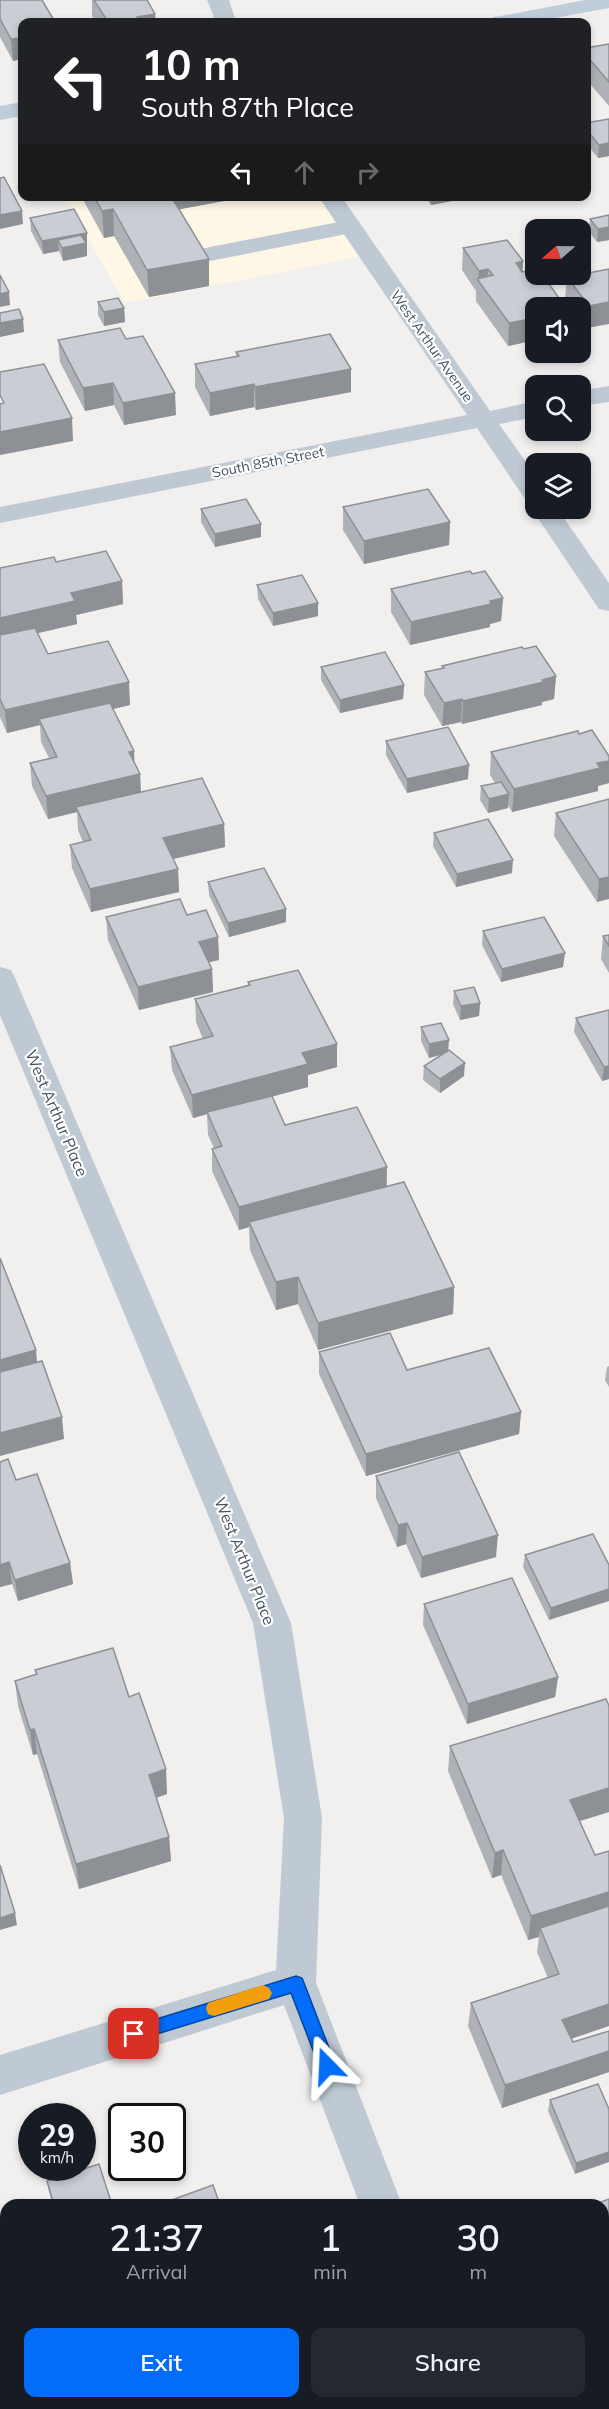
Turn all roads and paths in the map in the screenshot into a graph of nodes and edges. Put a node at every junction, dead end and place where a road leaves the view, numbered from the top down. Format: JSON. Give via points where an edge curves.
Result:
{"nodes":[{"id":1,"x":218,"y":0,"type":"edge"},
{"id":2,"x":609,"y":2,"type":"edge"},
{"id":3,"x":225,"y":18,"type":"edge"},
{"id":4,"x":523,"y":18,"type":"edge"},
{"id":5,"x":18,"y":110,"type":"edge"},
{"id":6,"x":0,"y":113,"type":"edge"},
{"id":7,"x":331,"y":201,"type":"edge"},
{"id":8,"x":349,"y":227,"type":"junction"},
{"id":9,"x":210,"y":254,"type":"dead end"},
{"id":10,"x":609,"y":393,"type":"edge"},
{"id":11,"x":591,"y":397,"type":"edge"},
{"id":12,"x":525,"y":411,"type":"edge"},
{"id":13,"x":483,"y":420,"type":"junction"},
{"id":14,"x":525,"y":480,"type":"edge"},
{"id":15,"x":0,"y":515,"type":"edge"},
{"id":16,"x":552,"y":519,"type":"edge"},
{"id":17,"x":609,"y":603,"type":"edge"},
{"id":18,"x":0,"y":978,"type":"edge"},
{"id":19,"x":296,"y":1983,"type":"junction"},
{"id":20,"x":0,"y":2075,"type":"edge"},
{"id":21,"x":379,"y":2199,"type":"edge"}],
"edges":[{"from":1,"to":3,"type":"street"},
{"from":2,"to":4,"type":"street"},
{"from":5,"to":6,"type":"street"},
{"from":7,"to":8,"type":"street","name":"West Arthur Avenue"},
{"from":8,"to":9,"type":"lane"},
{"from":8,"to":13,"type":"street","name":"West Arthur Avenue"},
{"from":10,"to":11,"type":"street"},
{"from":12,"to":13,"type":"street","name":"South 85th Street"},
{"from":13,"to":14,"type":"street","name":"West Arthur Avenue"},
{"from":13,"to":15,"type":"street","name":"South 85th Street"},
{"from":16,"to":17,"type":"street"},
{"from":18,"to":19,"type":"street","name":"West Arthur Place","via":[[272,1623],[303,1818]]},
{"from":19,"to":20,"type":"street"},
{"from":19,"to":21,"type":"street","name":"West Arthur Place"}]}
